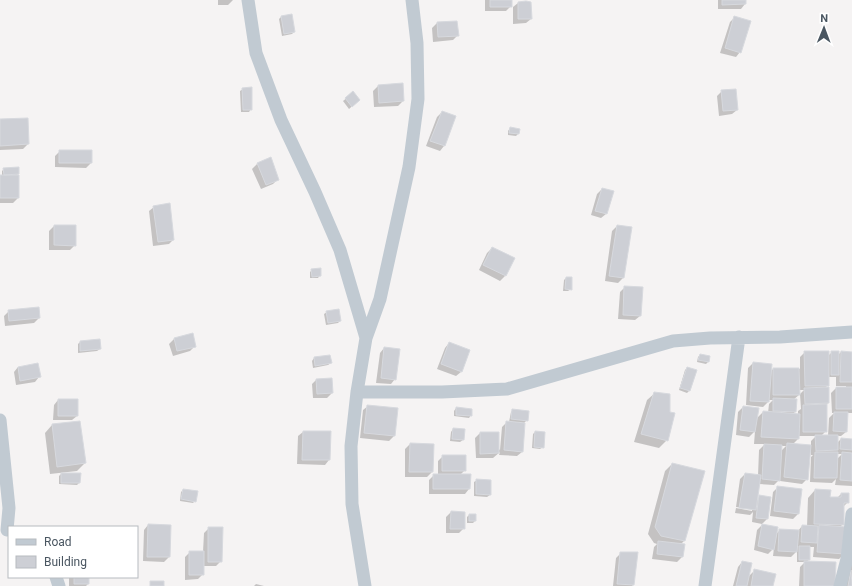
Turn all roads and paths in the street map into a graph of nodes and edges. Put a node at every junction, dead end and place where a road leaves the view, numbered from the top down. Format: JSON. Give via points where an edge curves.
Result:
{"nodes":[{"id":1,"x":248,"y":0,"type":"edge"},
{"id":2,"x":412,"y":0,"type":"edge"},
{"id":3,"x":852,"y":332,"type":"edge"},
{"id":4,"x":739,"y":336,"type":"junction"},
{"id":5,"x":366,"y":338,"type":"junction"},
{"id":6,"x":357,"y":392,"type":"junction"},
{"id":7,"x":0,"y":420,"type":"edge"},
{"id":8,"x":852,"y":514,"type":"edge"},
{"id":9,"x":5,"y":531,"type":"edge"},
{"id":10,"x":365,"y":586,"type":"edge"},
{"id":11,"x":704,"y":586,"type":"edge"},
{"id":12,"x":840,"y":586,"type":"edge"}],
"edges":[{"from":1,"to":5,"type":"street","via":[[256,53],[281,120],[340,250]]},
{"from":2,"to":5,"type":"street","via":[[417,43],[418,98],[410,167],[380,299]]},
{"from":3,"to":4,"type":"street"},
{"from":4,"to":6,"type":"street","via":[[673,341],[507,389]]},
{"from":4,"to":11,"type":"street"},
{"from":5,"to":6,"type":"street"},
{"from":6,"to":10,"type":"street","via":[[352,446],[352,504]]},
{"from":7,"to":9,"type":"street","via":[[10,508]]},
{"from":8,"to":12,"type":"street","via":[[847,558]]}]}
